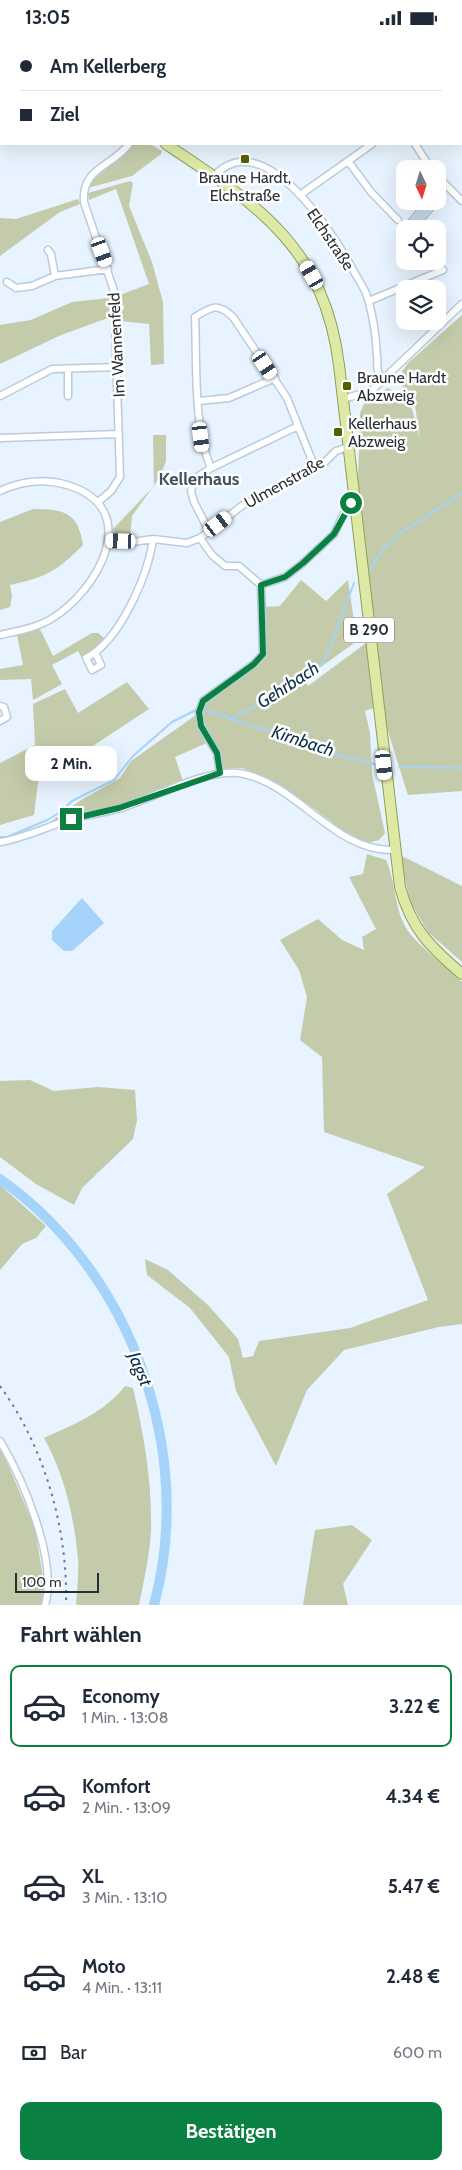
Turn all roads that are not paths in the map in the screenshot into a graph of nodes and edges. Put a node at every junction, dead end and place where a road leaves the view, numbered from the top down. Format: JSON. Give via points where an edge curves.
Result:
{"nodes":[{"id":1,"x":128,"y":145,"type":"edge"},
{"id":2,"x":168,"y":145,"type":"edge"},
{"id":3,"x":371,"y":145,"type":"edge"},
{"id":4,"x":416,"y":145,"type":"edge"},
{"id":5,"x":425,"y":160,"type":"edge"},
{"id":6,"x":348,"y":161,"type":"junction"},
{"id":7,"x":214,"y":176,"type":"junction"},
{"id":8,"x":446,"y":185,"type":"edge"},
{"id":9,"x":300,"y":195,"type":"junction"},
{"id":10,"x":462,"y":201,"type":"edge"},
{"id":11,"x":398,"y":220,"type":"dead end"},
{"id":12,"x":48,"y":250,"type":"dead end"},
{"id":13,"x":108,"y":269,"type":"junction"},
{"id":14,"x":443,"y":270,"type":"dead end"},
{"id":15,"x":56,"y":276,"type":"junction"},
{"id":16,"x":6,"y":283,"type":"dead end"},
{"id":17,"x":369,"y":301,"type":"junction"},
{"id":18,"x":462,"y":304,"type":"edge"},
{"id":19,"x":117,"y":367,"type":"junction"},
{"id":20,"x":68,"y":369,"type":"junction"},
{"id":21,"x":275,"y":378,"type":"junction"},
{"id":22,"x":384,"y":379,"type":"junction"},
{"id":23,"x":0,"y":396,"type":"edge"},
{"id":24,"x":68,"y":396,"type":"dead end"},
{"id":25,"x":343,"y":399,"type":"junction"},
{"id":26,"x":199,"y":401,"type":"junction"},
{"id":27,"x":298,"y":426,"type":"junction"},
{"id":28,"x":119,"y":434,"type":"junction"},
{"id":29,"x":0,"y":438,"type":"edge"},
{"id":30,"x":348,"y":447,"type":"junction"},
{"id":31,"x":211,"y":468,"type":"junction"},
{"id":32,"x":314,"y":468,"type":"junction"},
{"id":33,"x":0,"y":491,"type":"edge"},
{"id":34,"x":98,"y":502,"type":"junction"},
{"id":35,"x":354,"y":503,"type":"junction"},
{"id":36,"x":209,"y":531,"type":"junction"},
{"id":37,"x":200,"y":538,"type":"junction"},
{"id":38,"x":153,"y":539,"type":"junction"},
{"id":39,"x":109,"y":541,"type":"junction"},
{"id":40,"x":261,"y":585,"type":"junction"},
{"id":41,"x":0,"y":635,"type":"edge"},
{"id":42,"x":96,"y":654,"type":"dead end"},
{"id":43,"x":0,"y":706,"type":"edge"},
{"id":44,"x":0,"y":721,"type":"edge"},
{"id":45,"x":220,"y":773,"type":"junction"},
{"id":46,"x":0,"y":842,"type":"edge"},
{"id":47,"x":394,"y":850,"type":"junction"},
{"id":48,"x":462,"y":973,"type":"edge"},
{"id":49,"x":0,"y":1441,"type":"edge"},
{"id":50,"x":46,"y":1605,"type":"edge"}],
"edges":[{"from":1,"to":13,"type":"street","name":"Im Wannenfeld","via":[[122,153],[96,169],[84,193],[84,202]]},
{"from":2,"to":7,"type":"main road","number":"B 290"},
{"from":3,"to":6,"type":"street"},
{"from":4,"to":5,"type":"street"},
{"from":6,"to":9,"type":"street"},
{"from":6,"to":11,"type":"street"},
{"from":7,"to":9,"type":"street","name":"Elchstraße","via":[[227,165],[258,165],[276,173]]},
{"from":7,"to":25,"type":"main road","number":"B 290","via":[[266,216],[292,244],[312,275],[333,328]]},
{"from":8,"to":10,"type":"street"},
{"from":9,"to":17,"type":"street","name":"Elchstraße","via":[[340,247]]},
{"from":12,"to":15,"type":"street"},
{"from":13,"to":15,"type":"street"},
{"from":13,"to":19,"type":"street","name":"Im Wannenfeld","via":[[114,291]]},
{"from":14,"to":17,"type":"street"},
{"from":15,"to":16,"type":"street","via":[[32,286],[16,288]]},
{"from":17,"to":22,"type":"street","name":"Elchstraße","via":[[379,375]]},
{"from":18,"to":22,"type":"street"},
{"from":19,"to":20,"type":"street"},
{"from":19,"to":28,"type":"street","name":"Im Wannenfeld"},
{"from":20,"to":23,"type":"street","via":[[52,369]]},
{"from":20,"to":24,"type":"street"},
{"from":21,"to":26,"type":"street","via":[[229,398]]},
{"from":21,"to":26,"type":"street","via":[[233,317],[224,308],[206,309],[195,317]]},
{"from":21,"to":27,"type":"street"},
{"from":22,"to":25,"type":"street","via":[[366,393]]},
{"from":25,"to":30,"type":"main road","number":"B 290"},
{"from":26,"to":31,"type":"street","via":[[203,449]]},
{"from":27,"to":31,"type":"street"},
{"from":27,"to":32,"type":"street"},
{"from":28,"to":29,"type":"street"},
{"from":28,"to":34,"type":"street","name":"Im Wannenfeld","via":[[120,477]]},
{"from":30,"to":32,"type":"street","name":"Ulmenstraße","via":[[336,451]]},
{"from":30,"to":35,"type":"main road","number":"B 290"},
{"from":31,"to":36,"type":"street","via":[[194,479],[191,491]]},
{"from":32,"to":36,"type":"street","name":"Ulmenstraße","via":[[242,505]]},
{"from":33,"to":34,"type":"street","via":[[39,480],[53,481],[76,488]]},
{"from":34,"to":39,"type":"street","via":[[107,520]]},
{"from":35,"to":40,"type":"street","via":[[348,505],[334,534],[303,563],[285,577]]},
{"from":35,"to":47,"type":"main road","number":"B 290"},
{"from":36,"to":37,"type":"street","name":"Ulmenstraße"},
{"from":37,"to":38,"type":"street","name":"Ulmenstraße","via":[[187,543]]},
{"from":37,"to":40,"type":"street","via":[[225,566],[239,566]]},
{"from":38,"to":39,"type":"street","name":"Ulmenstraße"},
{"from":38,"to":42,"type":"street","via":[[136,595],[112,635]]},
{"from":39,"to":41,"type":"street","via":[[98,572],[81,594],[51,618],[30,628]]},
{"from":40,"to":45,"type":"street","via":[[263,654],[203,701],[199,712],[201,726],[217,753]]},
{"from":43,"to":44,"type":"street","via":[[4,707],[7,717]]},
{"from":45,"to":46,"type":"street","via":[[119,808],[71,819]]},
{"from":45,"to":47,"type":"street","via":[[237,772],[255,777],[348,838],[374,849]]},
{"from":47,"to":48,"type":"main road","number":"B 290","via":[[401,891],[416,927],[433,949]]},
{"from":49,"to":50,"type":"street","via":[[41,1534],[48,1578]]}]}
